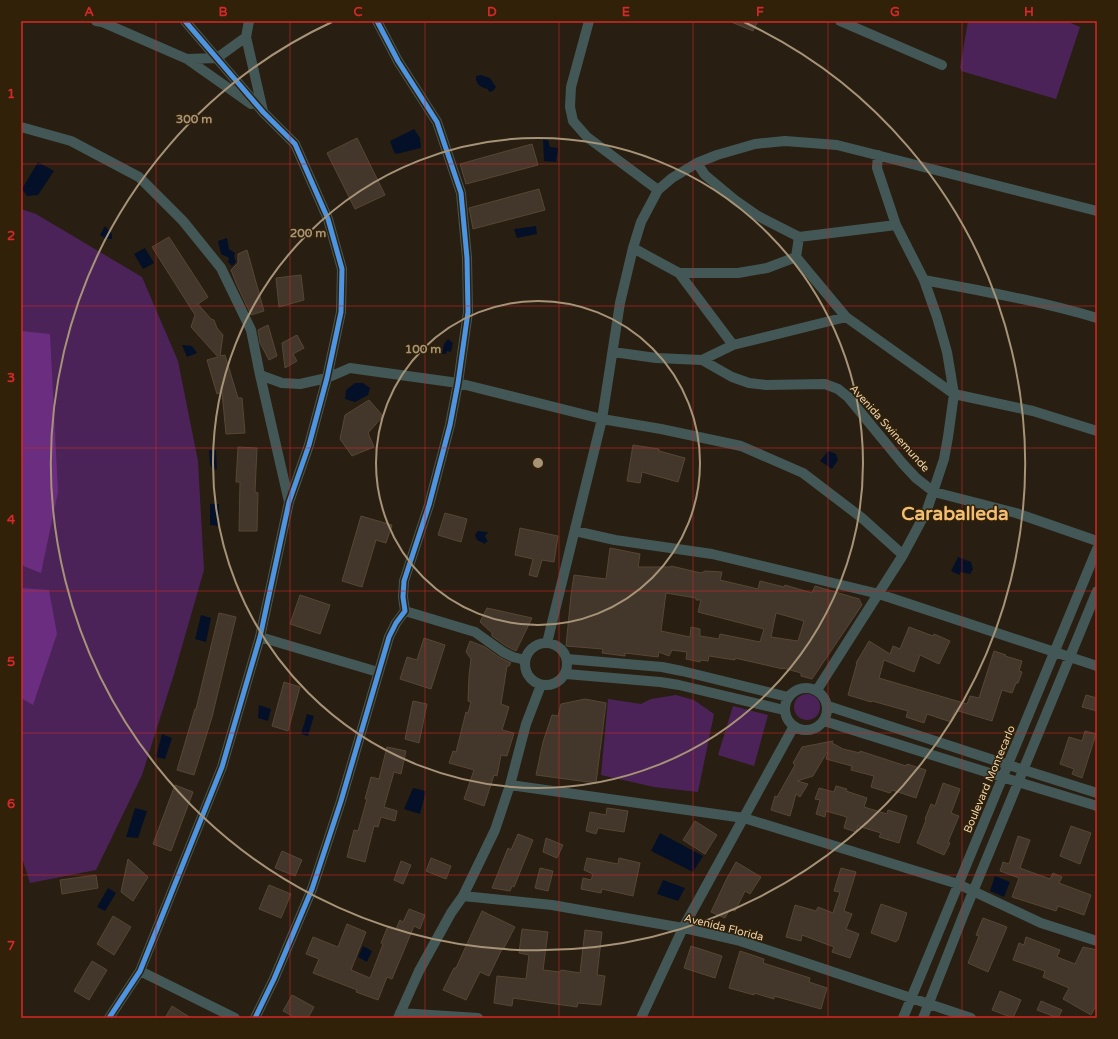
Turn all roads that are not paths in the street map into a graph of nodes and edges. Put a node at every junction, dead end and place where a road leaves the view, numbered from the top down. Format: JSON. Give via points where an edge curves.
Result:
{"nodes":[{"id":1,"x":185,"y":21,"type":"edge"},
{"id":2,"x":249,"y":21,"type":"edge"},
{"id":3,"x":377,"y":21,"type":"edge"},
{"id":4,"x":589,"y":21,"type":"edge"},
{"id":5,"x":840,"y":21,"type":"edge"},
{"id":6,"x":101,"y":22,"type":"edge"},
{"id":7,"x":246,"y":37,"type":"junction"},
{"id":8,"x":217,"y":58,"type":"junction"},
{"id":9,"x":187,"y":59,"type":"junction"},
{"id":10,"x":942,"y":65,"type":"dead end"},
{"id":11,"x":263,"y":112,"type":"junction"},
{"id":12,"x":21,"y":127,"type":"edge"},
{"id":13,"x":878,"y":155,"type":"junction"},
{"id":14,"x":697,"y":164,"type":"junction"},
{"id":15,"x":658,"y":190,"type":"junction"},
{"id":16,"x":1097,"y":211,"type":"edge"},
{"id":17,"x":896,"y":225,"type":"junction"},
{"id":18,"x":798,"y":237,"type":"junction"},
{"id":19,"x":633,"y":248,"type":"junction"},
{"id":20,"x":796,"y":257,"type":"junction"},
{"id":21,"x":679,"y":272,"type":"junction"},
{"id":22,"x":924,"y":280,"type":"junction"},
{"id":23,"x":846,"y":317,"type":"junction"},
{"id":24,"x":1097,"y":318,"type":"edge"},
{"id":25,"x":733,"y":345,"type":"junction"},
{"id":26,"x":613,"y":352,"type":"junction"},
{"id":27,"x":702,"y":360,"type":"junction"},
{"id":28,"x":260,"y":375,"type":"junction"},
{"id":29,"x":327,"y":378,"type":"junction"},
{"id":30,"x":458,"y":383,"type":"junction"},
{"id":31,"x":954,"y":394,"type":"junction"},
{"id":32,"x":602,"y":419,"type":"junction"},
{"id":33,"x":1097,"y":431,"type":"edge"},
{"id":34,"x":934,"y":492,"type":"junction"},
{"id":35,"x":289,"y":502,"type":"junction"},
{"id":36,"x":575,"y":531,"type":"junction"},
{"id":37,"x":1097,"y":541,"type":"edge"},
{"id":38,"x":1097,"y":549,"type":"edge"},
{"id":39,"x":903,"y":555,"type":"junction"},
{"id":40,"x":1097,"y":591,"type":"edge"},
{"id":41,"x":879,"y":594,"type":"junction"},
{"id":42,"x":406,"y":611,"type":"junction"},
{"id":43,"x":260,"y":637,"type":"junction"},
{"id":44,"x":547,"y":643,"type":"junction"},
{"id":45,"x":1055,"y":651,"type":"junction"},
{"id":46,"x":1070,"y":656,"type":"junction"},
{"id":47,"x":525,"y":660,"type":"junction"},
{"id":48,"x":567,"y":660,"type":"junction"},
{"id":49,"x":1097,"y":666,"type":"edge"},
{"id":50,"x":378,"y":672,"type":"junction"},
{"id":51,"x":566,"y":674,"type":"junction"},
{"id":52,"x":541,"y":685,"type":"junction"},
{"id":53,"x":817,"y":690,"type":"junction"},
{"id":54,"x":788,"y":697,"type":"junction"},
{"id":55,"x":828,"y":706,"type":"junction"},
{"id":56,"x":784,"y":710,"type":"junction"},
{"id":57,"x":824,"y":721,"type":"junction"},
{"id":58,"x":794,"y":726,"type":"junction"},
{"id":59,"x":1008,"y":764,"type":"junction"},
{"id":60,"x":1024,"y":770,"type":"junction"},
{"id":61,"x":1003,"y":777,"type":"junction"},
{"id":62,"x":1018,"y":782,"type":"junction"},
{"id":63,"x":510,"y":786,"type":"junction"},
{"id":64,"x":1097,"y":792,"type":"edge"},
{"id":65,"x":1097,"y":806,"type":"edge"},
{"id":66,"x":744,"y":818,"type":"junction"},
{"id":67,"x":958,"y":884,"type":"junction"},
{"id":68,"x":974,"y":891,"type":"junction"},
{"id":69,"x":463,"y":896,"type":"junction"},
{"id":70,"x":683,"y":928,"type":"junction"},
{"id":71,"x":1097,"y":940,"type":"edge"},
{"id":72,"x":140,"y":971,"type":"junction"},
{"id":73,"x":911,"y":998,"type":"junction"},
{"id":74,"x":929,"y":1004,"type":"junction"},
{"id":75,"x":399,"y":1016,"type":"edge"},
{"id":76,"x":109,"y":1018,"type":"edge"},
{"id":77,"x":235,"y":1018,"type":"edge"},
{"id":78,"x":255,"y":1018,"type":"edge"},
{"id":79,"x":478,"y":1018,"type":"edge"},
{"id":80,"x":641,"y":1018,"type":"edge"},
{"id":81,"x":903,"y":1018,"type":"edge"},
{"id":82,"x":923,"y":1018,"type":"edge"},
{"id":83,"x":971,"y":1018,"type":"edge"}],
"edges":[{"from":1,"to":8,"type":"street"},
{"from":2,"to":7,"type":"street"},
{"from":3,"to":30,"type":"street","via":[[398,61],[437,122],[461,193],[467,258],[468,312]]},
{"from":4,"to":15,"type":"street","via":[[571,87],[570,107],[573,121],[587,137]]},
{"from":5,"to":10,"type":"street"},
{"from":6,"to":9,"type":"street"},
{"from":7,"to":8,"type":"street"},
{"from":7,"to":11,"type":"street"},
{"from":8,"to":9,"type":"street"},
{"from":8,"to":11,"type":"street"},
{"from":9,"to":11,"type":"street"},
{"from":11,"to":29,"type":"street","via":[[295,144],[328,219],[342,269],[341,312]]},
{"from":12,"to":28,"type":"street","via":[[71,140],[139,177],[184,221],[221,268],[252,330]]},
{"from":13,"to":14,"type":"street","via":[[837,145],[785,141],[755,144]]},
{"from":13,"to":16,"type":"street"},
{"from":13,"to":17,"type":"street","via":[[877,168]]},
{"from":14,"to":15,"type":"street","via":[[672,178]]},
{"from":14,"to":18,"type":"street","via":[[705,175],[735,200],[758,216]]},
{"from":15,"to":19,"type":"street","via":[[641,222]]},
{"from":17,"to":18,"type":"street"},
{"from":17,"to":22,"type":"street"},
{"from":18,"to":20,"type":"street"},
{"from":19,"to":21,"type":"street"},
{"from":19,"to":26,"type":"street","via":[[620,303]]},
{"from":20,"to":21,"type":"street","via":[[767,268],[738,273]]},
{"from":20,"to":23,"type":"street"},
{"from":21,"to":25,"type":"street"},
{"from":22,"to":24,"type":"street","via":[[1013,297]]},
{"from":22,"to":31,"type":"street","via":[[947,352]]},
{"from":23,"to":25,"type":"street"},
{"from":23,"to":31,"type":"street"},
{"from":25,"to":27,"type":"street"},
{"from":26,"to":27,"type":"street","name":"Avenida Swinemunde","via":[[656,358]]},
{"from":26,"to":32,"type":"street"},
{"from":27,"to":34,"type":"street","name":"Avenida Swinemunde","via":[[732,377],[750,383],[825,384],[838,389],[848,397],[916,478]]},
{"from":28,"to":29,"type":"street","via":[[282,383],[294,384]]},
{"from":28,"to":35,"type":"street"},
{"from":29,"to":30,"type":"street","via":[[350,368]]},
{"from":29,"to":35,"type":"street","via":[[309,445]]},
{"from":30,"to":32,"type":"street"},
{"from":30,"to":42,"type":"street","via":[[429,505],[404,581],[402,597]]},
{"from":31,"to":33,"type":"street","via":[[1033,411]]},
{"from":31,"to":34,"type":"street","via":[[944,459]]},
{"from":32,"to":36,"type":"street"},
{"from":32,"to":39,"type":"street","via":[[742,446],[803,473],[862,518]]},
{"from":34,"to":37,"type":"street","name":"Avenida Swinemunde","via":[[1016,513]]},
{"from":34,"to":39,"type":"street"},
{"from":35,"to":43,"type":"street"},
{"from":36,"to":41,"type":"street","via":[[615,540],[718,555]]},
{"from":36,"to":44,"type":"street"},
{"from":38,"to":45,"type":"street","name":"Boulevard Montecarlo"},
{"from":39,"to":41,"type":"street"},
{"from":40,"to":46,"type":"street"},
{"from":41,"to":45,"type":"street"},
{"from":41,"to":53,"type":"street"},
{"from":42,"to":47,"type":"street","via":[[475,632],[503,652]]},
{"from":42,"to":50,"type":"street","via":[[389,637]]},
{"from":43,"to":50,"type":"street"},
{"from":43,"to":72,"type":"street","via":[[222,767]]},
{"from":44,"to":47,"type":"street","via":[[533,647]]},
{"from":44,"to":48,"type":"street","via":[[560,648]]},
{"from":45,"to":46,"type":"street"},
{"from":45,"to":59,"type":"street","name":"Boulevard Montecarlo"},
{"from":46,"to":49,"type":"street"},
{"from":46,"to":60,"type":"street"},
{"from":47,"to":52,"type":"street","via":[[524,668],[528,676],[533,682]]},
{"from":48,"to":51,"type":"street"},
{"from":48,"to":54,"type":"street","via":[[669,668]]},
{"from":50,"to":78,"type":"street","via":[[341,801],[312,889]]},
{"from":51,"to":52,"type":"street","via":[[551,686]]},
{"from":51,"to":56,"type":"street","via":[[666,683]]},
{"from":52,"to":63,"type":"street","via":[[526,724]]},
{"from":53,"to":54,"type":"street","via":[[801,688],[793,691]]},
{"from":53,"to":55,"type":"street"},
{"from":54,"to":56,"type":"street"},
{"from":55,"to":57,"type":"street"},
{"from":55,"to":59,"type":"street"},
{"from":56,"to":58,"type":"street","via":[[787,719]]},
{"from":57,"to":58,"type":"street","via":[[810,730]]},
{"from":57,"to":61,"type":"street"},
{"from":58,"to":66,"type":"street"},
{"from":59,"to":60,"type":"street"},
{"from":59,"to":61,"type":"street","name":"Boulevard Montecarlo"},
{"from":60,"to":62,"type":"street"},
{"from":60,"to":64,"type":"street"},
{"from":61,"to":62,"type":"street"},
{"from":61,"to":67,"type":"street","name":"Boulevard Montecarlo"},
{"from":62,"to":65,"type":"street"},
{"from":62,"to":68,"type":"street"},
{"from":63,"to":66,"type":"street"},
{"from":63,"to":69,"type":"street","via":[[495,830]]},
{"from":66,"to":67,"type":"street"},
{"from":66,"to":70,"type":"street"},
{"from":67,"to":68,"type":"street"},
{"from":67,"to":73,"type":"street","name":"Boulevard Montecarlo"},
{"from":68,"to":71,"type":"street","via":[[1041,923]]},
{"from":68,"to":74,"type":"street"},
{"from":69,"to":70,"type":"street","name":"Avenida Florida","via":[[552,905]]},
{"from":69,"to":75,"type":"street","via":[[419,971]]},
{"from":70,"to":73,"type":"street","name":"Avenida Florida","via":[[740,941]]},
{"from":70,"to":80,"type":"street"},
{"from":72,"to":76,"type":"street"},
{"from":72,"to":77,"type":"street"},
{"from":73,"to":74,"type":"street","name":"Avenida Florida"},
{"from":73,"to":81,"type":"street","name":"Boulevard Montecarlo"},
{"from":74,"to":82,"type":"street"},
{"from":74,"to":83,"type":"street","name":"Avenida Florida"},
{"from":75,"to":79,"type":"street"}]}
